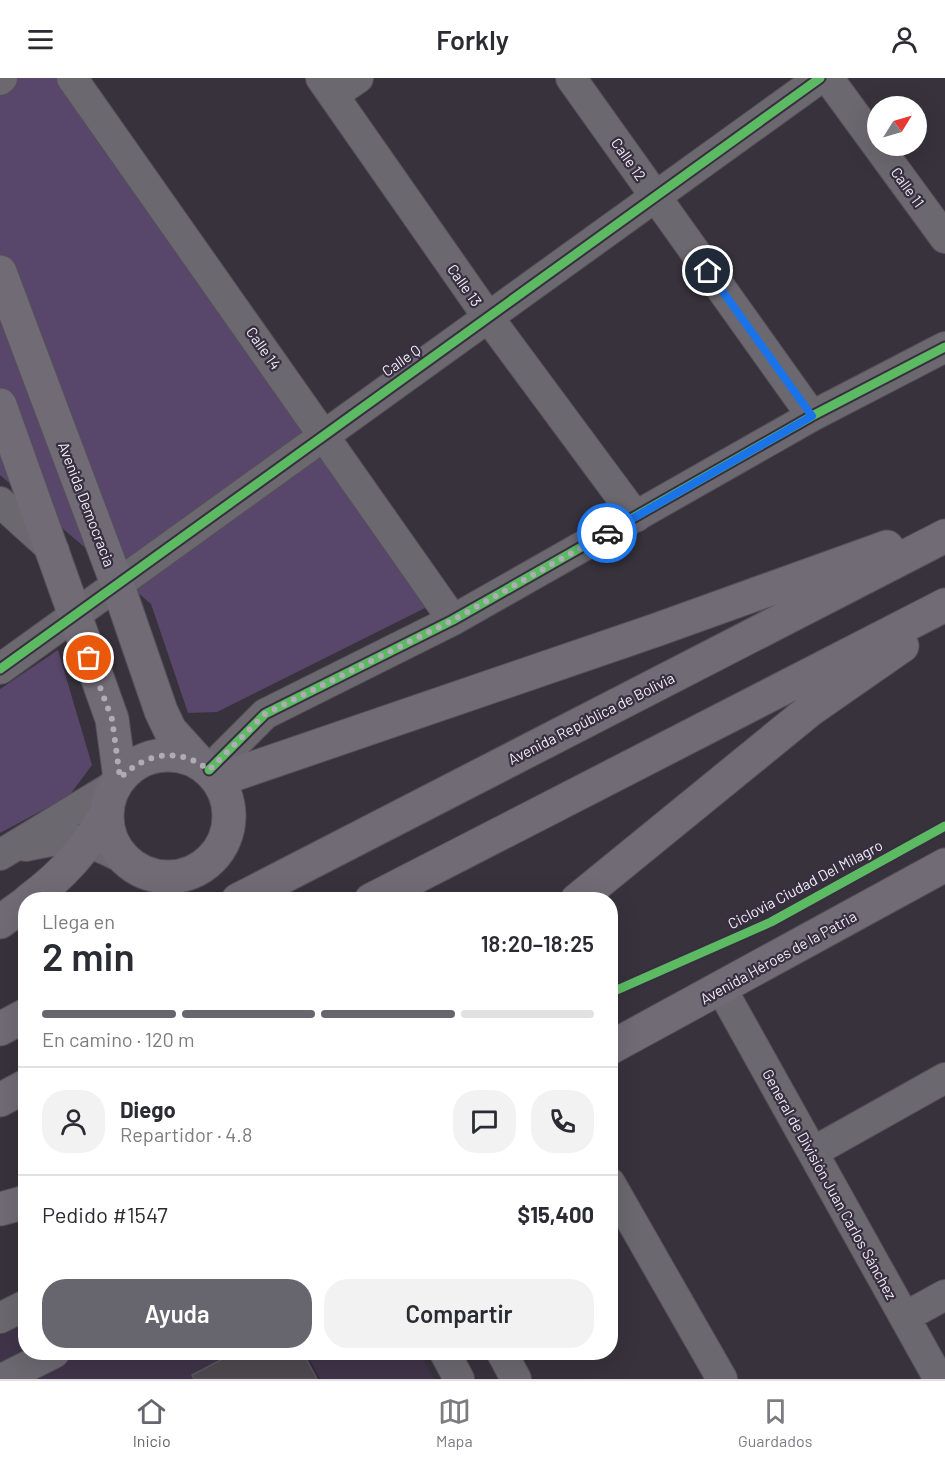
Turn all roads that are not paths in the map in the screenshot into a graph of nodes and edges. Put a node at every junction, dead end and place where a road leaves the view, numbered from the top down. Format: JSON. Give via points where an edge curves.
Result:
{"nodes":[{"id":1,"x":72,"y":78,"type":"edge"},
{"id":2,"x":358,"y":78,"type":"edge"},
{"id":3,"x":571,"y":78,"type":"edge"},
{"id":4,"x":820,"y":78,"type":"edge"},
{"id":5,"x":828,"y":78,"type":"edge"},
{"id":6,"x":327,"y":87,"type":"edge"},
{"id":7,"x":656,"y":198,"type":"junction"},
{"id":8,"x":945,"y":238,"type":"edge"},
{"id":9,"x":0,"y":272,"type":"edge"},
{"id":10,"x":488,"y":317,"type":"junction"},
{"id":11,"x":945,"y":348,"type":"edge"},
{"id":12,"x":0,"y":405,"type":"edge"},
{"id":13,"x":812,"y":416,"type":"junction"},
{"id":14,"x":324,"y":433,"type":"junction"},
{"id":15,"x":0,"y":502,"type":"edge"},
{"id":16,"x":636,"y":517,"type":"junction"},
{"id":17,"x":945,"y":526,"type":"edge"},
{"id":18,"x":945,"y":537,"type":"edge"},
{"id":19,"x":54,"y":551,"type":"junction"},
{"id":20,"x":118,"y":586,"type":"junction"},
{"id":21,"x":945,"y":605,"type":"edge"},
{"id":22,"x":945,"y":616,"type":"edge"},
{"id":23,"x":74,"y":617,"type":"junction"},
{"id":24,"x":453,"y":620,"type":"junction"},
{"id":25,"x":0,"y":669,"type":"edge"},
{"id":26,"x":209,"y":771,"type":"junction"},
{"id":27,"x":114,"y":792,"type":"junction"},
{"id":28,"x":90,"y":842,"type":"junction"},
{"id":29,"x":6,"y":852,"type":"edge"},
{"id":30,"x":218,"y":852,"type":"junction"},
{"id":31,"x":125,"y":859,"type":"junction"},
{"id":32,"x":945,"y":865,"type":"edge"},
{"id":33,"x":167,"y":877,"type":"junction"},
{"id":34,"x":39,"y":892,"type":"edge"},
{"id":35,"x":186,"y":892,"type":"edge"},
{"id":36,"x":238,"y":892,"type":"edge"},
{"id":37,"x":253,"y":892,"type":"edge"},
{"id":38,"x":387,"y":892,"type":"edge"},
{"id":39,"x":587,"y":892,"type":"edge"},
{"id":40,"x":18,"y":908,"type":"edge"},
{"id":41,"x":0,"y":922,"type":"edge"},
{"id":42,"x":721,"y":988,"type":"junction"},
{"id":43,"x":18,"y":1019,"type":"edge"},
{"id":44,"x":0,"y":1029,"type":"edge"},
{"id":45,"x":618,"y":1044,"type":"edge"},
{"id":46,"x":945,"y":1078,"type":"edge"},
{"id":47,"x":18,"y":1090,"type":"edge"},
{"id":48,"x":0,"y":1100,"type":"edge"},
{"id":49,"x":813,"y":1152,"type":"junction"},
{"id":50,"x":618,"y":1197,"type":"edge"},
{"id":51,"x":18,"y":1204,"type":"edge"},
{"id":52,"x":0,"y":1209,"type":"edge"},
{"id":53,"x":945,"y":1295,"type":"edge"},
{"id":54,"x":18,"y":1309,"type":"edge"},
{"id":55,"x":905,"y":1317,"type":"junction"},
{"id":56,"x":0,"y":1318,"type":"edge"},
{"id":57,"x":449,"y":1360,"type":"edge"},
{"id":58,"x":506,"y":1360,"type":"edge"},
{"id":59,"x":41,"y":1366,"type":"edge"},
{"id":60,"x":2,"y":1379,"type":"edge"},
{"id":61,"x":459,"y":1379,"type":"edge"},
{"id":62,"x":516,"y":1379,"type":"edge"},
{"id":63,"x":722,"y":1379,"type":"edge"},
{"id":64,"x":939,"y":1379,"type":"edge"}],
"edges":[{"from":1,"to":14,"type":"street","name":"Calle 14"},
{"from":2,"to":6,"type":"street"},
{"from":3,"to":7,"type":"street","name":"Calle 12"},
{"from":4,"to":7,"type":"street","name":"Calle Q"},
{"from":5,"to":8,"type":"street","name":"Calle 11"},
{"from":6,"to":10,"type":"street","name":"Calle 13"},
{"from":7,"to":10,"type":"street","name":"Calle Q"},
{"from":7,"to":13,"type":"street","name":"Calle 12"},
{"from":9,"to":20,"type":"main road","name":"Avenida Democracia"},
{"from":10,"to":14,"type":"street","name":"Calle Q"},
{"from":10,"to":16,"type":"street","name":"Calle 13"},
{"from":11,"to":13,"type":"street"},
{"from":12,"to":19,"type":"main road"},
{"from":13,"to":16,"type":"street"},
{"from":14,"to":20,"type":"street","name":"Calle Q"},
{"from":14,"to":24,"type":"street","name":"Calle 14"},
{"from":15,"to":19,"type":"street"},
{"from":16,"to":24,"type":"street"},
{"from":17,"to":26,"type":"main road","via":[[656,630]]},
{"from":18,"to":37,"type":"main road","name":"Avenida República de Bolivia"},
{"from":19,"to":23,"type":"main road"},
{"from":20,"to":23,"type":"street","name":"Calle Q"},
{"from":20,"to":26,"type":"main road","name":"Avenida Democracia","via":[[170,730]]},
{"from":21,"to":38,"type":"main road"},
{"from":22,"to":39,"type":"main road","via":[[810,710]]},
{"from":23,"to":25,"type":"street","name":"Calle Q"},
{"from":23,"to":27,"type":"main road","via":[[112,719]]},
{"from":24,"to":26,"type":"street","via":[[265,714]]},
{"from":26,"to":27,"type":"main road","via":[[182,756],[156,756],[132,766]]},
{"from":26,"to":30,"type":"main road","via":[[227,797],[230,816],[227,835]]},
{"from":27,"to":28,"type":"main road"},
{"from":27,"to":29,"type":"street"},
{"from":27,"to":31,"type":"main road","via":[[108,829]]},
{"from":28,"to":29,"type":"street","via":[[63,837]]},
{"from":28,"to":31,"type":"street"},
{"from":28,"to":34,"type":"main road"},
{"from":30,"to":33,"type":"main road","via":[[196,871]]},
{"from":30,"to":36,"type":"main road","via":[[220,872]]},
{"from":31,"to":33,"type":"main road","via":[[152,875]]},
{"from":32,"to":42,"type":"main road","name":"Avenida Héroes de la Patria"},
{"from":33,"to":35,"type":"main road"},
{"from":40,"to":41,"type":"main road"},
{"from":42,"to":45,"type":"main road","name":"Avenida Héroes de la Patria"},
{"from":42,"to":49,"type":"street","name":"General de División Juan Carlos Sánchez"},
{"from":43,"to":44,"type":"main road"},
{"from":46,"to":49,"type":"street"},
{"from":47,"to":48,"type":"main road"},
{"from":49,"to":55,"type":"street","name":"General de División Juan Carlos Sánchez"},
{"from":50,"to":63,"type":"street"},
{"from":51,"to":52,"type":"main road"},
{"from":53,"to":55,"type":"street"},
{"from":54,"to":56,"type":"street"},
{"from":55,"to":64,"type":"street","name":"General de División Juan Carlos Sánchez"},
{"from":57,"to":61,"type":"street"},
{"from":58,"to":62,"type":"street"},
{"from":59,"to":60,"type":"street"}]}
